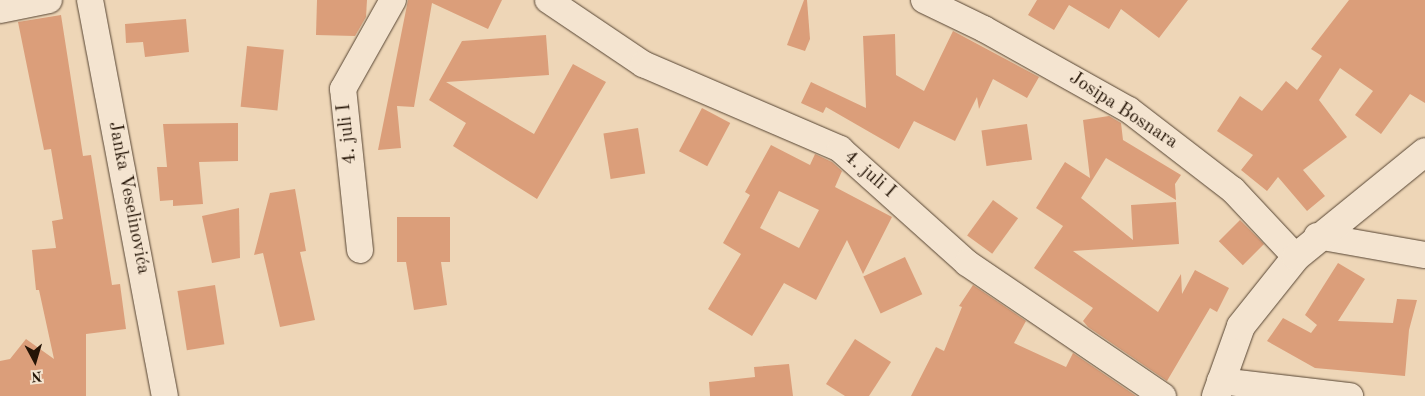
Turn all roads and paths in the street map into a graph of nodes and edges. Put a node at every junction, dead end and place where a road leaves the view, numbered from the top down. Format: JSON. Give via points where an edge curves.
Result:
{"nodes":[{"id":1,"x":48,"y":0,"type":"edge"},
{"id":2,"x":90,"y":0,"type":"edge"},
{"id":3,"x":393,"y":0,"type":"edge"},
{"id":4,"x":548,"y":0,"type":"edge"},
{"id":5,"x":924,"y":0,"type":"edge"},
{"id":6,"x":0,"y":10,"type":"edge"},
{"id":7,"x":1425,"y":152,"type":"edge"},
{"id":8,"x":1317,"y":236,"type":"junction"},
{"id":9,"x":360,"y":250,"type":"dead end"},
{"id":10,"x":1425,"y":255,"type":"edge"},
{"id":11,"x":1296,"y":257,"type":"junction"},
{"id":12,"x":1218,"y":388,"type":"edge"},
{"id":13,"x":165,"y":396,"type":"edge"},
{"id":14,"x":1163,"y":396,"type":"edge"},
{"id":15,"x":1350,"y":396,"type":"edge"}],
"edges":[{"from":1,"to":6,"type":"street"},
{"from":2,"to":13,"type":"street","name":"Janka Veselinovića"},
{"from":3,"to":9,"type":"street","name":"4. juli I","via":[[343,89]]},
{"from":4,"to":14,"type":"street","name":"4. juli I","via":[[643,64],[840,149],[967,263]]},
{"from":5,"to":11,"type":"street","name":"Josipa Bosnara","via":[[984,29],[1129,110],[1233,190]]},
{"from":7,"to":8,"type":"street"},
{"from":8,"to":10,"type":"street"},
{"from":8,"to":11,"type":"street"},
{"from":11,"to":12,"type":"street","via":[[1241,326]]},
{"from":12,"to":15,"type":"street"}]}
